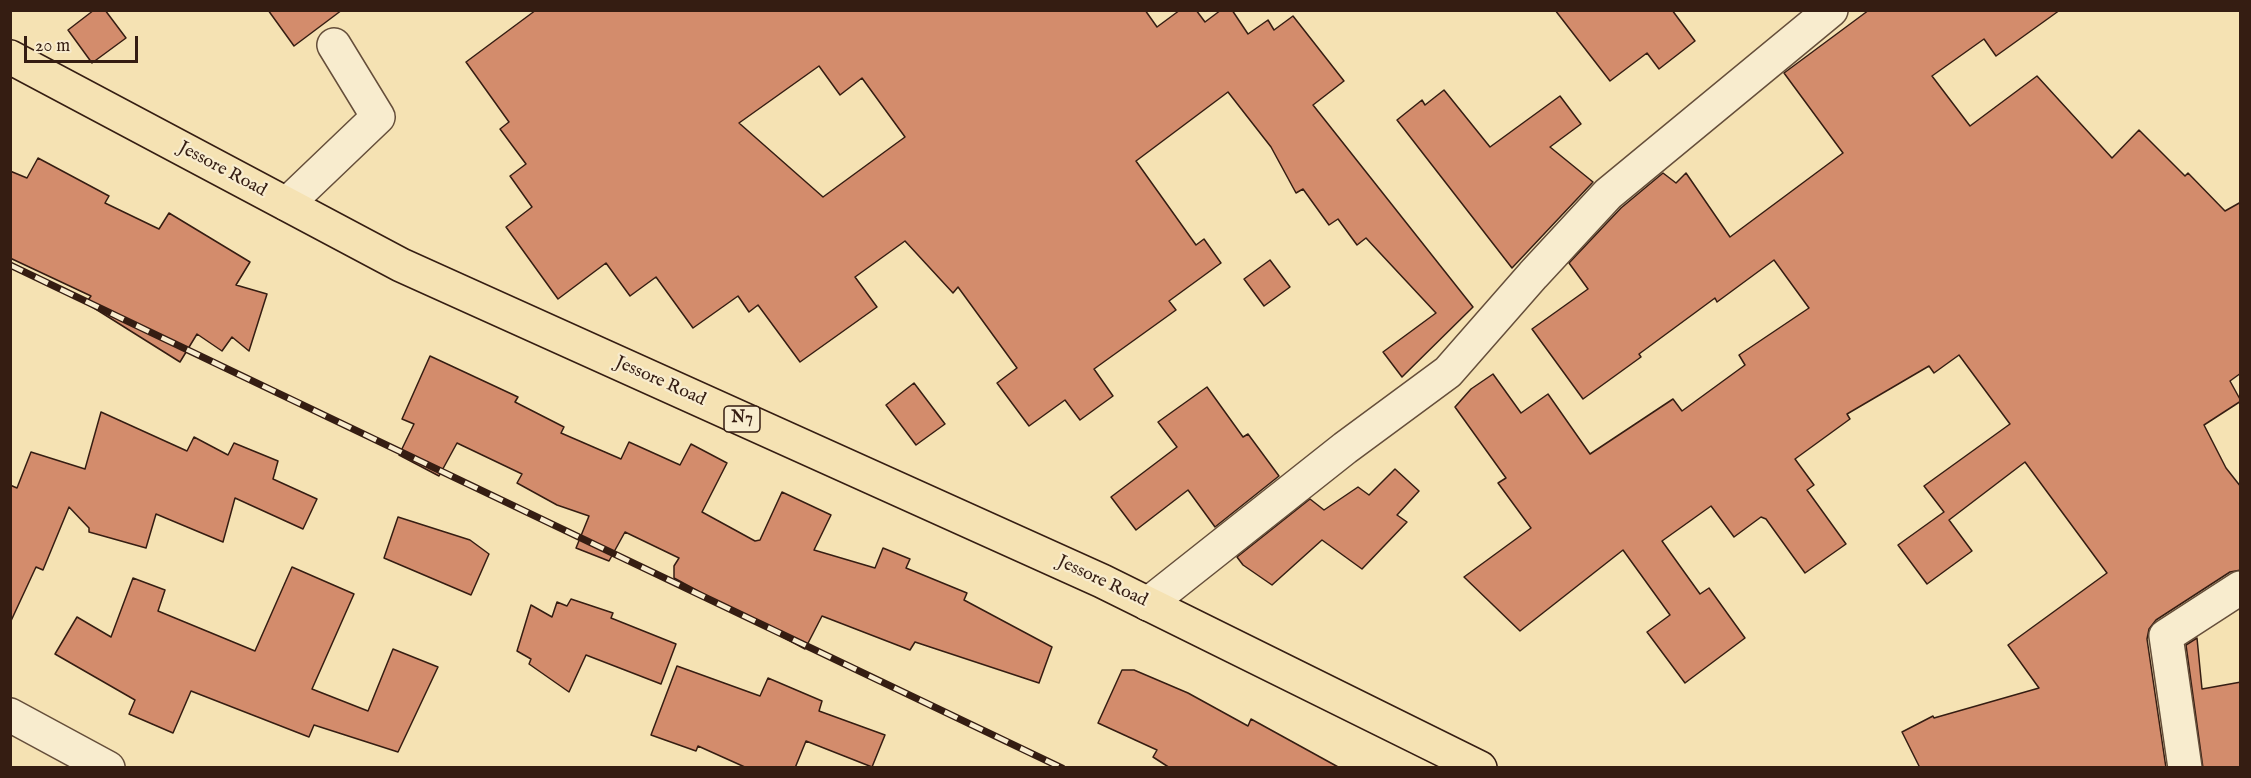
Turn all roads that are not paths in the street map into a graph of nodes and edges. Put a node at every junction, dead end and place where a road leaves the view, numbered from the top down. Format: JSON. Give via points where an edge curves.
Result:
{"nodes":[{"id":1,"x":1830,"y":10,"type":"edge"},
{"id":2,"x":334,"y":45,"type":"dead end"},
{"id":3,"x":10,"y":57,"type":"edge"},
{"id":4,"x":287,"y":204,"type":"junction"},
{"id":5,"x":2241,"y":588,"type":"edge"},
{"id":6,"x":1148,"y":603,"type":"junction"},
{"id":7,"x":10,"y":714,"type":"edge"},
{"id":8,"x":108,"y":768,"type":"edge"},
{"id":9,"x":1480,"y":768,"type":"edge"},
{"id":10,"x":2186,"y":768,"type":"edge"}],
"edges":[{"from":1,"to":6,"type":"street","via":[[1608,194],[1448,372]]},
{"from":2,"to":4,"type":"street","via":[[378,117]]},
{"from":3,"to":4,"type":"highway","name":"Jessore Road","number":"N7"},
{"from":4,"to":6,"type":"highway","name":"Jessore Road","number":"N7","via":[[401,265]]},
{"from":5,"to":10,"type":"street","via":[[2166,636]]},
{"from":6,"to":9,"type":"highway","name":"Jessore Road","number":"N7"},
{"from":7,"to":8,"type":"street"}]}
